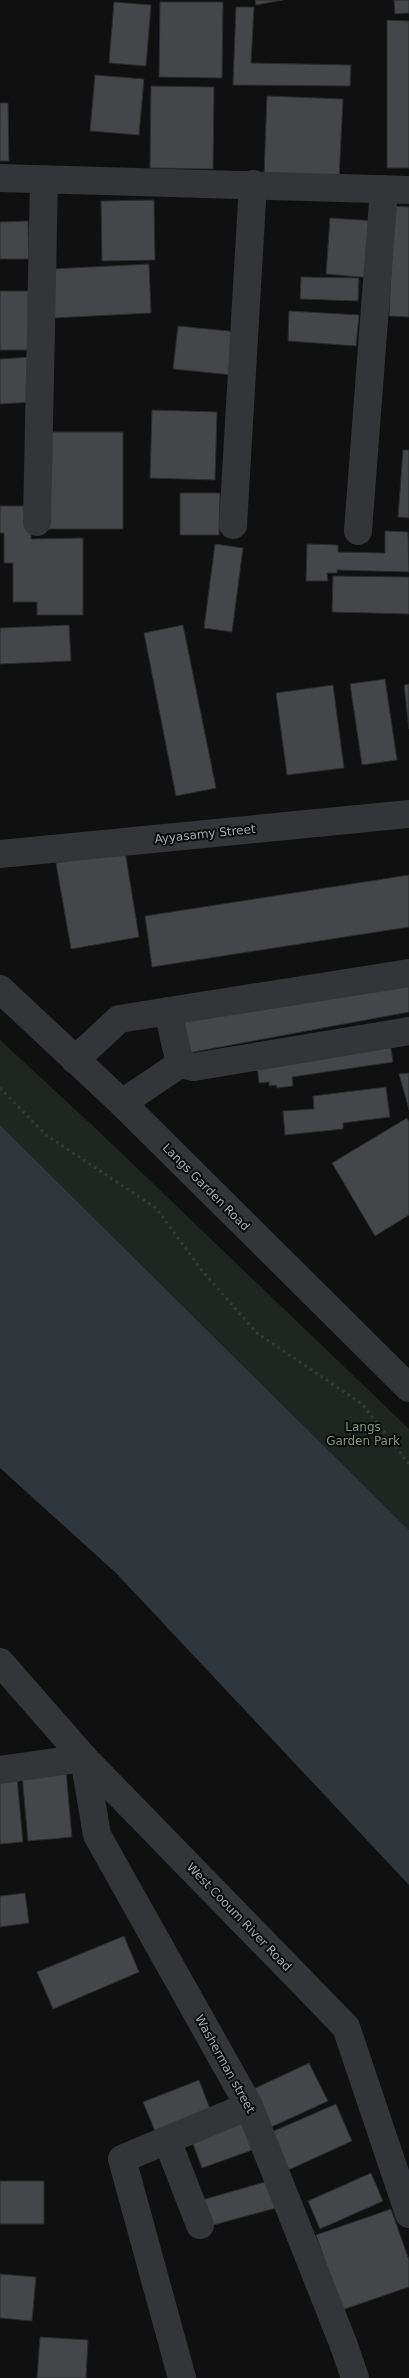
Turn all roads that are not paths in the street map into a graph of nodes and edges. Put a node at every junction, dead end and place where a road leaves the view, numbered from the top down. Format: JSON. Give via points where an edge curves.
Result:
{"nodes":[{"id":1,"x":0,"y":178,"type":"edge"},
{"id":2,"x":44,"y":181,"type":"junction"},
{"id":3,"x":253,"y":184,"type":"junction"},
{"id":4,"x":397,"y":190,"type":"edge"},
{"id":5,"x":37,"y":522,"type":"dead end"},
{"id":6,"x":233,"y":524,"type":"dead end"},
{"id":7,"x":358,"y":531,"type":"dead end"},
{"id":8,"x":409,"y":814,"type":"edge"},
{"id":9,"x":0,"y":854,"type":"edge"},
{"id":10,"x":409,"y":973,"type":"edge"},
{"id":11,"x":0,"y":989,"type":"edge"},
{"id":12,"x":168,"y":1011,"type":"junction"},
{"id":13,"x":409,"y":1031,"type":"edge"},
{"id":14,"x":75,"y":1060,"type":"junction"},
{"id":15,"x":180,"y":1064,"type":"junction"},
{"id":16,"x":122,"y":1103,"type":"junction"},
{"id":17,"x":409,"y":1388,"type":"edge"},
{"id":18,"x":0,"y":1662,"type":"edge"},
{"id":19,"x":84,"y":1758,"type":"junction"},
{"id":20,"x":0,"y":1770,"type":"edge"},
{"id":21,"x":249,"y":2106,"type":"junction"},
{"id":22,"x":167,"y":2140,"type":"junction"},
{"id":23,"x":409,"y":2214,"type":"edge"},
{"id":24,"x":200,"y":2225,"type":"dead end"},
{"id":25,"x":182,"y":2378,"type":"edge"},
{"id":26,"x":355,"y":2378,"type":"edge"}],
"edges":[{"from":1,"to":2,"type":"street"},
{"from":2,"to":3,"type":"street"},
{"from":2,"to":5,"type":"street"},
{"from":3,"to":4,"type":"street"},
{"from":3,"to":6,"type":"street"},
{"from":4,"to":7,"type":"street"},
{"from":8,"to":9,"type":"street","name":"Ayyasamy Street"},
{"from":10,"to":12,"type":"street"},
{"from":11,"to":14,"type":"street","name":"Langs Garden Road"},
{"from":12,"to":14,"type":"street","via":[[119,1019]]},
{"from":12,"to":15,"type":"street"},
{"from":13,"to":15,"type":"street","via":[[194,1067]]},
{"from":14,"to":16,"type":"street","name":"Langs Garden Road"},
{"from":15,"to":16,"type":"street"},
{"from":16,"to":17,"type":"street","name":"Langs Garden Road"},
{"from":18,"to":19,"type":"street","name":"West Cooum River Road"},
{"from":19,"to":20,"type":"street"},
{"from":19,"to":21,"type":"street","name":"Washerman street","via":[[97,1835]]},
{"from":19,"to":23,"type":"street","name":"West Cooum River Road","via":[[346,2027]]},
{"from":21,"to":22,"type":"street"},
{"from":21,"to":26,"type":"street","name":"Washerman street"},
{"from":22,"to":24,"type":"street"},
{"from":22,"to":25,"type":"street","via":[[122,2159]]}]}
